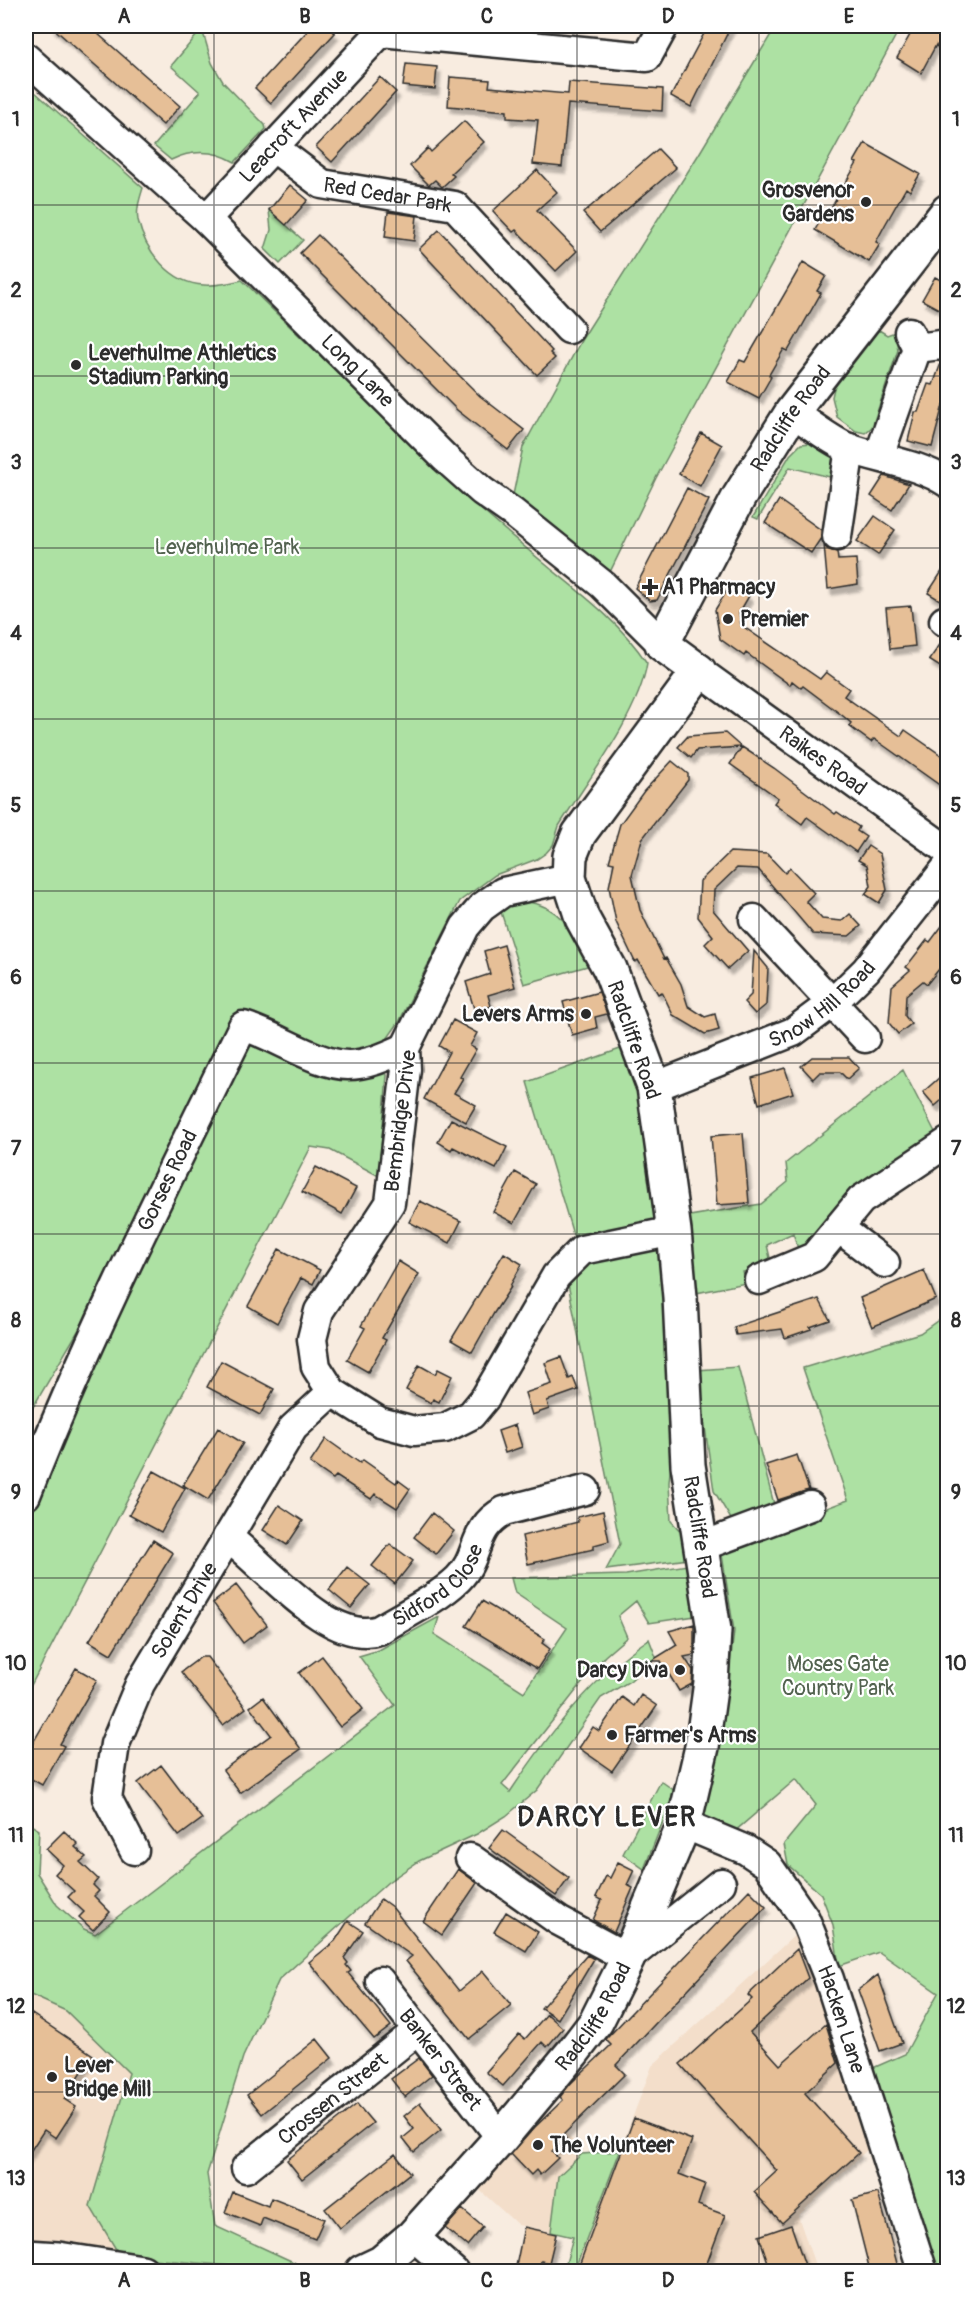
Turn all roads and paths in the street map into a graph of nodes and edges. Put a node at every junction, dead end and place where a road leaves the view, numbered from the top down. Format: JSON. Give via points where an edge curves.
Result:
{"nodes":[{"id":1,"x":664,"y":26,"type":"edge"},
{"id":2,"x":381,"y":29,"type":"edge"},
{"id":3,"x":26,"y":58,"type":"edge"},
{"id":4,"x":273,"y":147,"type":"junction"},
{"id":5,"x":948,"y":211,"type":"edge"},
{"id":6,"x":206,"y":219,"type":"junction"},
{"id":7,"x":569,"y":329,"type":"dead end"},
{"id":8,"x":948,"y":348,"type":"edge"},
{"id":9,"x":792,"y":412,"type":"junction"},
{"id":10,"x":850,"y":448,"type":"junction"},
{"id":11,"x":879,"y":456,"type":"junction"},
{"id":12,"x":948,"y":483,"type":"edge"},
{"id":13,"x":837,"y":537,"type":"dead end"},
{"id":14,"x":666,"y":647,"type":"junction"},
{"id":15,"x":699,"y":671,"type":"junction"},
{"id":16,"x":654,"y":732,"type":"junction"},
{"id":17,"x":948,"y":851,"type":"edge"},
{"id":18,"x":948,"y":866,"type":"edge"},
{"id":19,"x":569,"y":878,"type":"junction"},
{"id":20,"x":754,"y":919,"type":"dead end"},
{"id":21,"x":832,"y":1003,"type":"junction"},
{"id":22,"x":865,"y":1038,"type":"dead end"},
{"id":23,"x":405,"y":1048,"type":"junction"},
{"id":24,"x":654,"y":1087,"type":"junction"},
{"id":25,"x":948,"y":1142,"type":"edge"},
{"id":26,"x":839,"y":1228,"type":"junction"},
{"id":27,"x":674,"y":1231,"type":"junction"},
{"id":28,"x":885,"y":1263,"type":"dead end"},
{"id":29,"x":759,"y":1280,"type":"dead end"},
{"id":30,"x":332,"y":1392,"type":"junction"},
{"id":31,"x":585,"y":1490,"type":"dead end"},
{"id":32,"x":26,"y":1495,"type":"edge"},
{"id":33,"x":810,"y":1506,"type":"dead end"},
{"id":34,"x":227,"y":1537,"type":"junction"},
{"id":35,"x":701,"y":1552,"type":"junction"},
{"id":36,"x":684,"y":1824,"type":"junction"},
{"id":37,"x":134,"y":1850,"type":"dead end"},
{"id":38,"x":470,"y":1858,"type":"dead end"},
{"id":39,"x":721,"y":1883,"type":"dead end"},
{"id":40,"x":628,"y":1958,"type":"junction"},
{"id":41,"x":380,"y":1982,"type":"dead end"},
{"id":42,"x":418,"y":2030,"type":"junction"},
{"id":43,"x":501,"y":2138,"type":"junction"},
{"id":44,"x":246,"y":2168,"type":"dead end"},
{"id":45,"x":412,"y":2236,"type":"junction"},
{"id":46,"x":26,"y":2257,"type":"edge"},
{"id":47,"x":142,"y":2271,"type":"edge"},
{"id":48,"x":362,"y":2271,"type":"edge"},
{"id":49,"x":454,"y":2271,"type":"edge"},
{"id":50,"x":923,"y":2271,"type":"edge"}],
"edges":[{"from":1,"to":2,"type":"street","via":[[647,57]]},
{"from":2,"to":4,"type":"street","name":"Leacroft Avenue"},
{"from":3,"to":6,"type":"street","name":"Long Lane"},
{"from":4,"to":6,"type":"street","name":"Leacroft Avenue"},
{"from":4,"to":7,"type":"street","name":"Red Cedar Park","via":[[322,184],[455,206]]},
{"from":5,"to":9,"type":"main road","name":"Radcliffe Road"},
{"from":6,"to":14,"type":"street","name":"Long Lane","via":[[445,458],[603,585]]},
{"from":8,"to":11,"type":"street","via":[[913,340]]},
{"from":9,"to":10,"type":"street"},
{"from":9,"to":14,"type":"main road","name":"Radcliffe Road","via":[[739,497]]},
{"from":10,"to":11,"type":"street"},
{"from":10,"to":13,"type":"street","via":[[830,504]]},
{"from":11,"to":12,"type":"street"},
{"from":14,"to":15,"type":"main road","name":"Long Lane"},
{"from":14,"to":16,"type":"main road","name":"Radcliffe Road","via":[[666,694]]},
{"from":15,"to":16,"type":"main road","name":"Radcliffe Road"},
{"from":15,"to":17,"type":"street","name":"Raikes Road"},
{"from":16,"to":19,"type":"main road","name":"Radcliffe Road","via":[[579,834],[570,855]]},
{"from":18,"to":21,"type":"street","name":"Snow Hill Road","via":[[866,970]]},
{"from":19,"to":23,"type":"street","name":"Bembridge Drive","via":[[503,892],[482,907],[465,927]]},
{"from":19,"to":24,"type":"main road","name":"Radcliffe Road","via":[[582,918],[610,969]]},
{"from":20,"to":21,"type":"street"},
{"from":21,"to":22,"type":"street"},
{"from":21,"to":24,"type":"street","name":"Snow Hill Road","via":[[793,1032]]},
{"from":23,"to":30,"type":"street","name":"Bembridge Drive","via":[[406,1069],[390,1203],[319,1311],[312,1339],[316,1367]]},
{"from":23,"to":32,"type":"street","name":"Gorses Road","via":[[377,1061],[347,1065],[326,1061],[243,1026],[110,1299],[56,1417]]},
{"from":24,"to":27,"type":"main road","name":"Radcliffe Road"},
{"from":25,"to":26,"type":"street","via":[[861,1200]]},
{"from":26,"to":28,"type":"street"},
{"from":26,"to":29,"type":"street","via":[[814,1257],[785,1257]]},
{"from":27,"to":30,"type":"street","name":"Bembridge Drive","via":[[582,1250],[556,1276],[485,1398],[471,1415],[445,1428],[414,1431],[380,1422]]},
{"from":27,"to":35,"type":"main road","name":"Radcliffe Road","via":[[688,1464]]},
{"from":30,"to":34,"type":"street","name":"Solent Drive","via":[[293,1428]]},
{"from":31,"to":34,"type":"street","name":"Sidford Close","via":[[496,1515],[483,1528],[471,1563],[458,1579],[369,1633],[352,1631],[309,1609]]},
{"from":33,"to":35,"type":"street"},
{"from":34,"to":37,"type":"street","name":"Solent Drive","via":[[140,1684],[115,1744],[107,1798]]},
{"from":35,"to":36,"type":"main road","name":"Radcliffe Road","via":[[714,1648],[702,1748]]},
{"from":36,"to":40,"type":"main road","name":"Radcliffe Road"},
{"from":36,"to":50,"type":"street","name":"Hacken Lane","via":[[746,1850],[767,1864],[805,1919],[830,1979]]},
{"from":38,"to":40,"type":"street","via":[[559,1921]]},
{"from":39,"to":40,"type":"street"},
{"from":40,"to":43,"type":"main road","name":"Radcliffe Road","via":[[596,2022]]},
{"from":41,"to":42,"type":"street","name":"Banker Street"},
{"from":42,"to":43,"type":"street","name":"Banker Street"},
{"from":42,"to":44,"type":"street","name":"Crossen Street"},
{"from":43,"to":45,"type":"main road","name":"Radcliffe Road"},
{"from":45,"to":48,"type":"main road","name":"Radcliffe Road","via":[[381,2263]]},
{"from":45,"to":49,"type":"street"},
{"from":46,"to":47,"type":"main road"}]}
